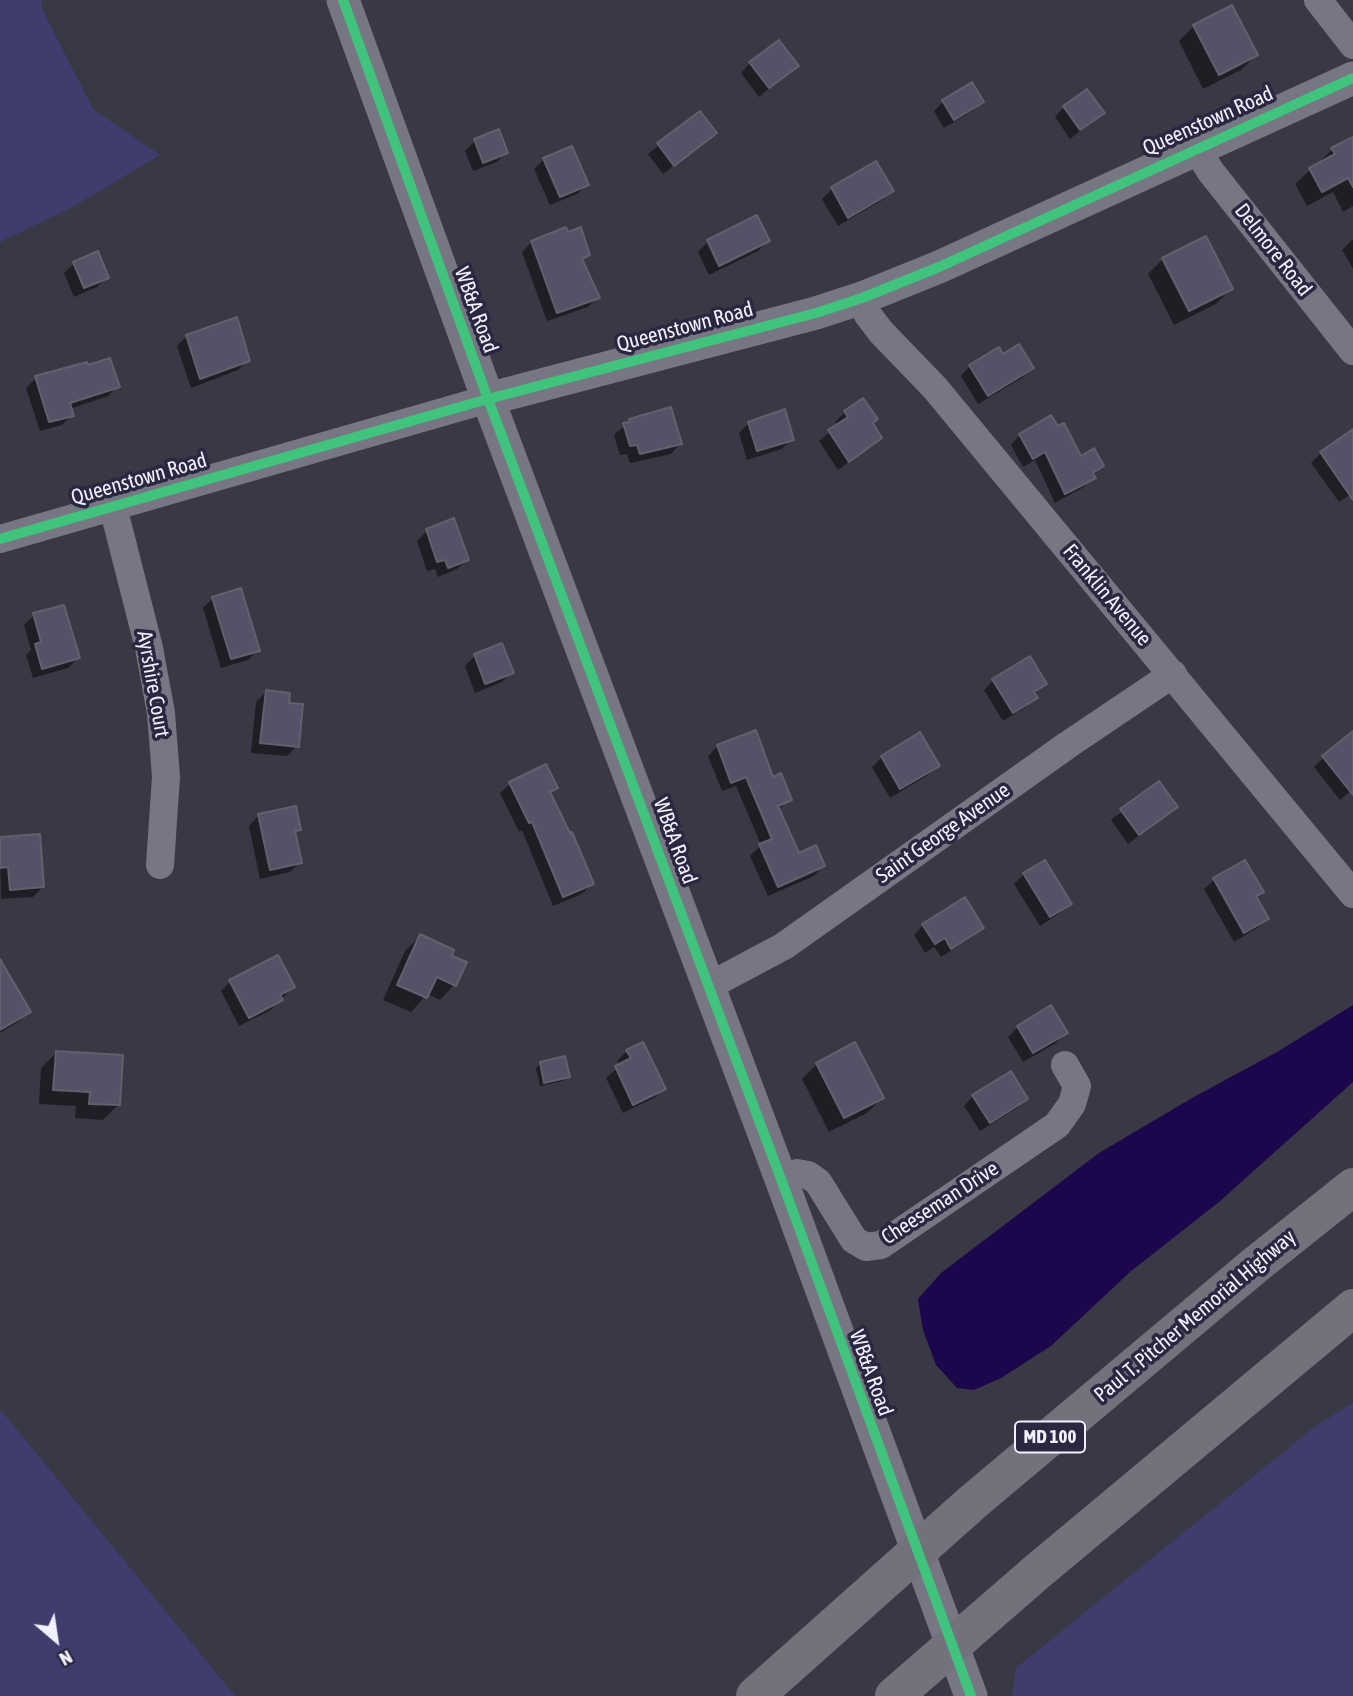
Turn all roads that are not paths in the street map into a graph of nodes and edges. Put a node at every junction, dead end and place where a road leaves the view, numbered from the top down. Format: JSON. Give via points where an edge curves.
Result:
{"nodes":[{"id":1,"x":342,"y":0,"type":"edge"},
{"id":2,"x":1318,"y":0,"type":"edge"},
{"id":3,"x":1353,"y":45,"type":"edge"},
{"id":4,"x":1353,"y":78,"type":"edge"},
{"id":5,"x":1196,"y":148,"type":"junction"},
{"id":6,"x":862,"y":298,"type":"junction"},
{"id":7,"x":1353,"y":351,"type":"edge"},
{"id":8,"x":488,"y":399,"type":"junction"},
{"id":9,"x":113,"y":507,"type":"junction"},
{"id":10,"x":0,"y":539,"type":"edge"},
{"id":11,"x":1173,"y":674,"type":"junction"},
{"id":12,"x":160,"y":865,"type":"dead end"},
{"id":13,"x":1353,"y":894,"type":"edge"},
{"id":14,"x":709,"y":986,"type":"junction"},
{"id":15,"x":1065,"y":1065,"type":"dead end"},
{"id":16,"x":780,"y":1179,"type":"junction"},
{"id":17,"x":1353,"y":1187,"type":"edge"},
{"id":18,"x":1353,"y":1308,"type":"edge"},
{"id":19,"x":755,"y":1696,"type":"edge"},
{"id":20,"x":894,"y":1696,"type":"edge"},
{"id":21,"x":971,"y":1696,"type":"edge"}],
"edges":[{"from":1,"to":8,"type":"street","name":"WB&A Road"},
{"from":2,"to":3,"type":"street"},
{"from":4,"to":5,"type":"street","name":"Queenstown Road"},
{"from":5,"to":6,"type":"street","name":"Queenstown Road"},
{"from":5,"to":7,"type":"street","name":"Delmore Road"},
{"from":6,"to":8,"type":"street","name":"Queenstown Road"},
{"from":6,"to":11,"type":"street","name":"Franklin Avenue","via":[[881,332],[935,388]]},
{"from":8,"to":9,"type":"street","name":"Queenstown Road"},
{"from":8,"to":14,"type":"street","name":"WB&A Road"},
{"from":9,"to":10,"type":"street","name":"Queenstown Road"},
{"from":9,"to":12,"type":"street","name":"Ayrshire Court","via":[[161,713],[166,777]]},
{"from":11,"to":13,"type":"street","name":"Franklin Avenue"},
{"from":11,"to":14,"type":"street","name":"Saint George Avenue","via":[[784,946]]},
{"from":14,"to":16,"type":"street","name":"WB&A Road"},
{"from":15,"to":16,"type":"street","name":"Cheeseman Drive","via":[[1077,1086],[1072,1104],[1057,1125],[881,1245],[866,1247],[854,1240],[818,1182],[808,1175],[797,1173]]},
{"from":16,"to":21,"type":"street","name":"WB&A Road"},
{"from":17,"to":19,"type":"highway","name":"Paul T. Pitcher Memorial Highway","number":"MD 100","via":[[974,1502]]},
{"from":18,"to":20,"type":"highway"}]}
